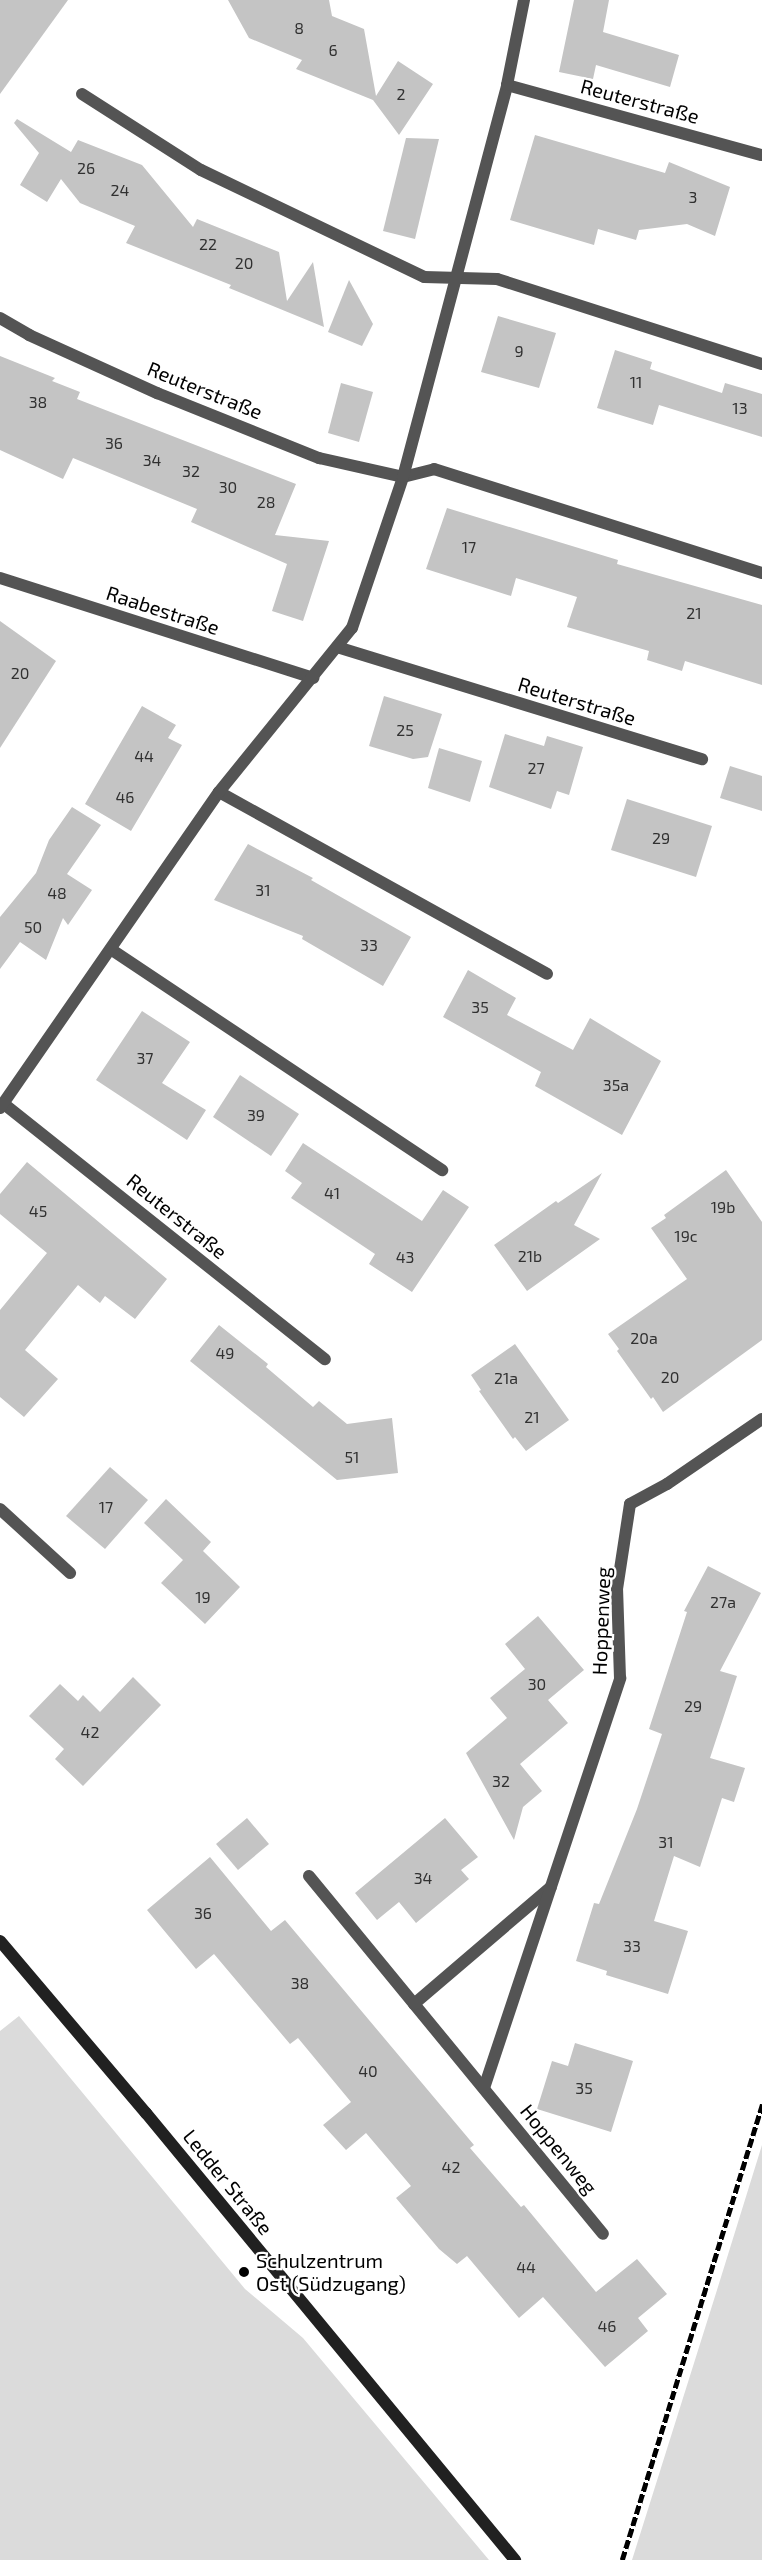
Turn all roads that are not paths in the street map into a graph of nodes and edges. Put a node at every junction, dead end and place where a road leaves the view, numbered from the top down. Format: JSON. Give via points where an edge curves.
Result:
{"nodes":[{"id":1,"x":524,"y":0,"type":"edge"},
{"id":2,"x":507,"y":85,"type":"junction"},
{"id":3,"x":82,"y":94,"type":"dead end"},
{"id":4,"x":762,"y":155,"type":"edge"},
{"id":5,"x":456,"y":279,"type":"junction"},
{"id":6,"x":0,"y":318,"type":"edge"},
{"id":7,"x":762,"y":364,"type":"edge"},
{"id":8,"x":403,"y":477,"type":"junction"},
{"id":9,"x":762,"y":573,"type":"edge"},
{"id":10,"x":0,"y":578,"type":"edge"},
{"id":11,"x":337,"y":647,"type":"junction"},
{"id":12,"x":313,"y":678,"type":"junction"},
{"id":13,"x":702,"y":759,"type":"dead end"},
{"id":14,"x":219,"y":792,"type":"junction"},
{"id":15,"x":112,"y":950,"type":"junction"},
{"id":16,"x":547,"y":974,"type":"dead end"},
{"id":17,"x":2,"y":1106,"type":"edge"},
{"id":18,"x":442,"y":1170,"type":"dead end"},
{"id":19,"x":325,"y":1359,"type":"dead end"},
{"id":20,"x":762,"y":1419,"type":"edge"},
{"id":21,"x":0,"y":1509,"type":"edge"},
{"id":22,"x":70,"y":1573,"type":"dead end"},
{"id":23,"x":309,"y":1876,"type":"dead end"},
{"id":24,"x":552,"y":1886,"type":"junction"},
{"id":25,"x":0,"y":1941,"type":"edge"},
{"id":26,"x":414,"y":2004,"type":"junction"},
{"id":27,"x":484,"y":2088,"type":"junction"},
{"id":28,"x":603,"y":2234,"type":"dead end"},
{"id":29,"x":515,"y":2560,"type":"edge"}],
"edges":[{"from":1,"to":2,"type":"street","name":"Reuterstraße"},
{"from":2,"to":4,"type":"street","name":"Reuterstraße"},
{"from":2,"to":5,"type":"street","name":"Reuterstraße"},
{"from":3,"to":5,"type":"street","via":[[201,170],[424,277]]},
{"from":5,"to":7,"type":"street","via":[[497,279]]},
{"from":5,"to":8,"type":"street","name":"Reuterstraße"},
{"from":6,"to":8,"type":"street","name":"Reuterstraße","via":[[157,393],[319,458]]},
{"from":8,"to":9,"type":"street","name":"Reuterstraße","via":[[434,469]]},
{"from":8,"to":11,"type":"street","name":"Reuterstraße","via":[[352,628]]},
{"from":10,"to":12,"type":"street","name":"Raabestraße"},
{"from":11,"to":12,"type":"street","name":"Reuterstraße"},
{"from":11,"to":13,"type":"street","name":"Reuterstraße"},
{"from":12,"to":14,"type":"street","name":"Reuterstraße"},
{"from":14,"to":15,"type":"street","name":"Reuterstraße"},
{"from":14,"to":16,"type":"street"},
{"from":15,"to":17,"type":"street","name":"Reuterstraße"},
{"from":15,"to":18,"type":"street"},
{"from":17,"to":19,"type":"street","name":"Reuterstraße"},
{"from":20,"to":24,"type":"street","name":"Hoppenweg","via":[[667,1484],[630,1504],[617,1589],[621,1678]]},
{"from":21,"to":22,"type":"street"},
{"from":23,"to":26,"type":"street","name":"Hoppenweg"},
{"from":24,"to":26,"type":"street"},
{"from":24,"to":27,"type":"street","name":"Hoppenweg"},
{"from":25,"to":29,"type":"main road","name":"Ledder Straße"},
{"from":26,"to":27,"type":"street","name":"Hoppenweg"},
{"from":27,"to":28,"type":"street","name":"Hoppenweg"}]}
